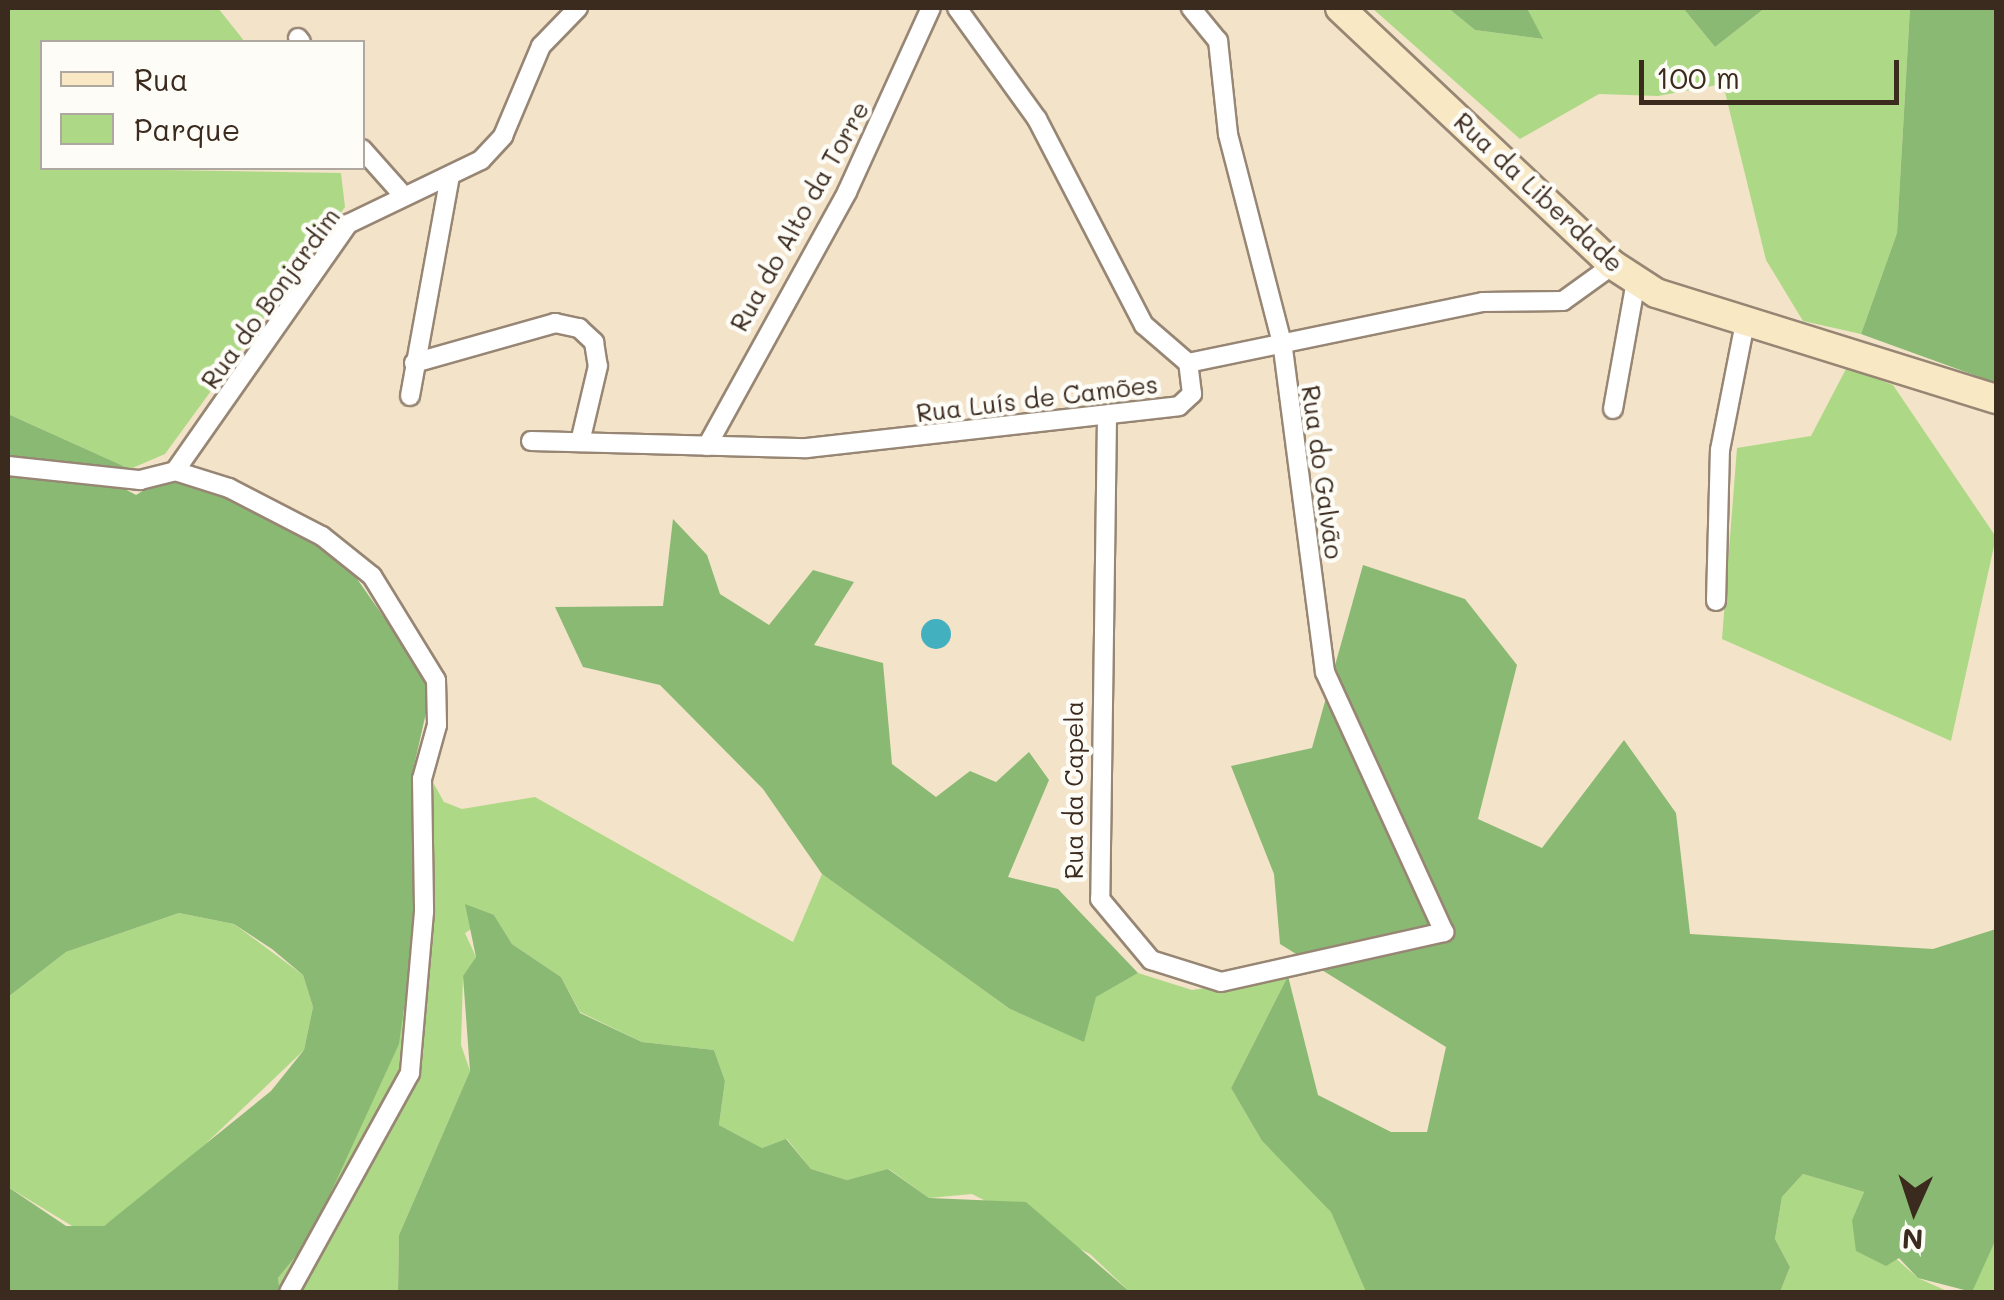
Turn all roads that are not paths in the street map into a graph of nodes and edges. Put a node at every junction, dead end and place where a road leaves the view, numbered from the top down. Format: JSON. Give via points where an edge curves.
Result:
{"nodes":[{"id":1,"x":578,"y":8,"type":"edge"},
{"id":2,"x":931,"y":8,"type":"edge"},
{"id":3,"x":956,"y":8,"type":"edge"},
{"id":4,"x":1191,"y":8,"type":"edge"},
{"id":5,"x":1340,"y":8,"type":"edge"},
{"id":6,"x":365,"y":152,"type":"edge"},
{"id":7,"x":450,"y":176,"type":"junction"},
{"id":8,"x":402,"y":194,"type":"junction"},
{"id":9,"x":1625,"y":273,"type":"junction"},
{"id":10,"x":1745,"y":324,"type":"junction"},
{"id":11,"x":1282,"y":343,"type":"junction"},
{"id":12,"x":414,"y":363,"type":"junction"},
{"id":13,"x":1188,"y":363,"type":"junction"},
{"id":14,"x":410,"y":396,"type":"dead end"},
{"id":15,"x":1996,"y":400,"type":"edge"},
{"id":16,"x":1613,"y":409,"type":"dead end"},
{"id":17,"x":1107,"y":418,"type":"junction"},
{"id":18,"x":531,"y":441,"type":"dead end"},
{"id":19,"x":580,"y":442,"type":"junction"},
{"id":20,"x":707,"y":446,"type":"junction"},
{"id":21,"x":8,"y":466,"type":"edge"},
{"id":22,"x":175,"y":471,"type":"junction"},
{"id":23,"x":1716,"y":602,"type":"dead end"},
{"id":24,"x":1444,"y":932,"type":"joint"},
{"id":25,"x":289,"y":1292,"type":"edge"}],
"edges":[{"from":1,"to":7,"type":"street","name":"Rua do Bonjardim","via":[[541,46],[502,136]]},
{"from":2,"to":20,"type":"street","name":"Rua do Alto da Torre","via":[[847,192]]},
{"from":3,"to":13,"type":"street","via":[[1037,119],[1144,325]]},
{"from":4,"to":11,"type":"street","name":"Rua do Galvão","via":[[1218,42],[1228,134]]},
{"from":5,"to":9,"type":"street","name":"Rua da Liberdade"},
{"from":6,"to":8,"type":"street"},
{"from":7,"to":8,"type":"street","name":"Rua do Bonjardim"},
{"from":7,"to":12,"type":"street"},
{"from":8,"to":22,"type":"street","name":"Rua do Bonjardim","via":[[348,224]]},
{"from":9,"to":10,"type":"street","name":"Rua da Liberdade"},
{"from":9,"to":11,"type":"street","name":"Rua Luís de Camões","via":[[1563,301],[1483,302]]},
{"from":9,"to":16,"type":"street"},
{"from":10,"to":15,"type":"street","name":"Rua da Liberdade"},
{"from":10,"to":23,"type":"street","via":[[1720,450]]},
{"from":11,"to":13,"type":"street","name":"Rua Luís de Camões"},
{"from":11,"to":24,"type":"street","name":"Rua do Galvão","via":[[1326,672]]},
{"from":12,"to":14,"type":"street"},
{"from":12,"to":19,"type":"street","via":[[555,323],[579,328],[594,342],[598,366]]},
{"from":13,"to":17,"type":"street","name":"Rua Luís de Camões","via":[[1192,394],[1180,406]]},
{"from":17,"to":20,"type":"street","name":"Rua Luís de Camões","via":[[807,448]]},
{"from":17,"to":24,"type":"street","name":"Rua da Capela","via":[[1100,899],[1151,960],[1221,982]]},
{"from":18,"to":19,"type":"street","name":"Rua Luís de Camões"},
{"from":19,"to":20,"type":"street","name":"Rua Luís de Camões"},
{"from":21,"to":22,"type":"street","via":[[140,480]]},
{"from":22,"to":25,"type":"street","via":[[322,536],[372,576],[436,680],[437,725],[422,779],[424,912],[410,1073]]}]}
